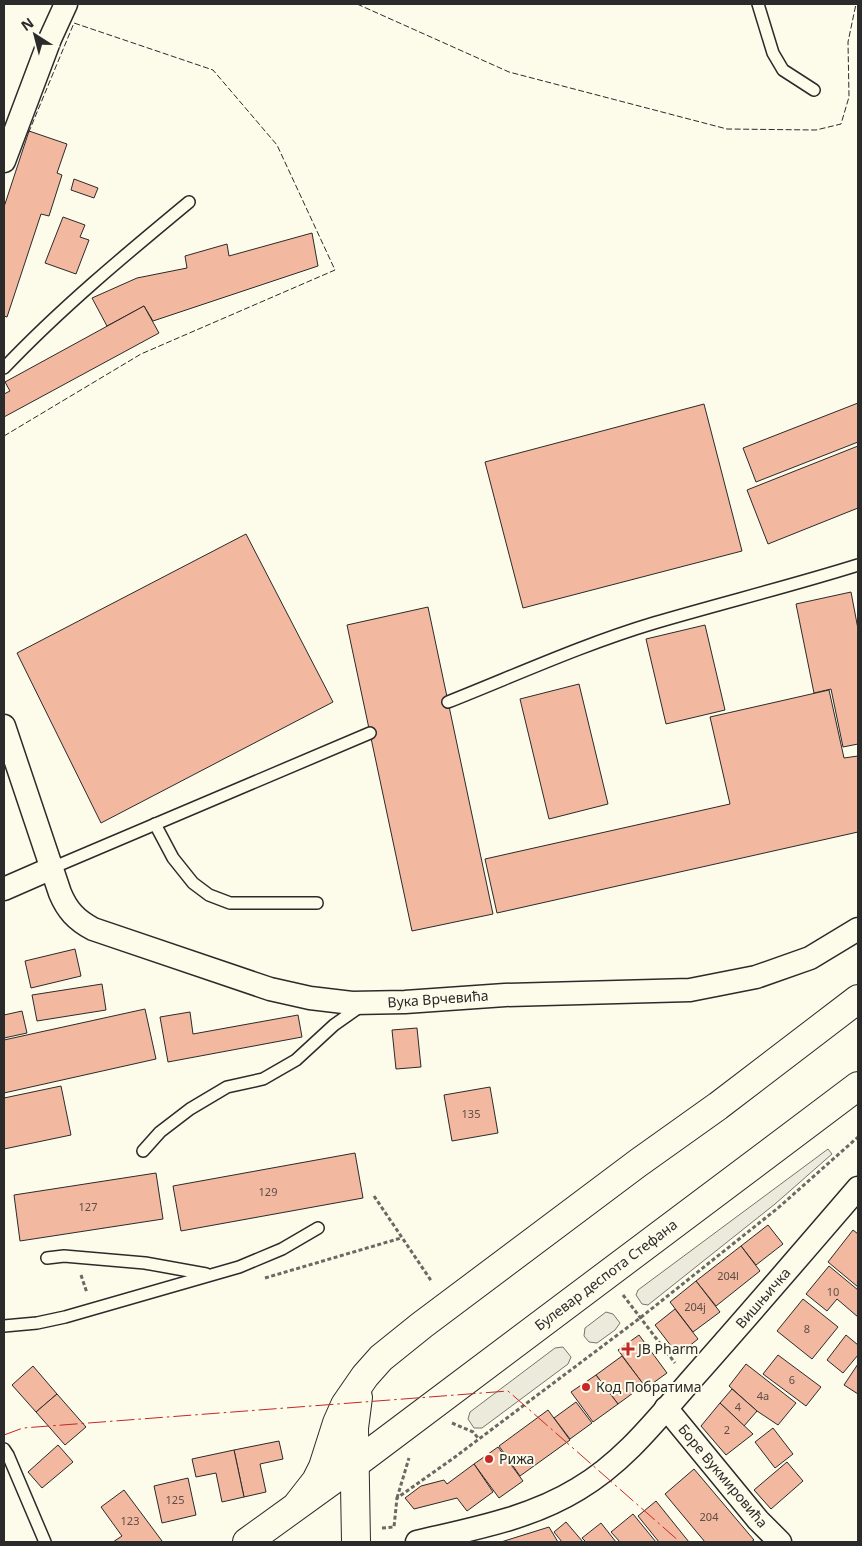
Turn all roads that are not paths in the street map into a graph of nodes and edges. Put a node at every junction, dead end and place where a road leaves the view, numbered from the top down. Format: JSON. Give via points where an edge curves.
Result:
{"nodes":[{"id":1,"x":66,"y":4,"type":"edge"},
{"id":2,"x":758,"y":4,"type":"edge"},
{"id":3,"x":814,"y":90,"type":"dead end"},
{"id":4,"x":4,"y":161,"type":"edge"},
{"id":5,"x":189,"y":202,"type":"dead end"},
{"id":6,"x":4,"y":368,"type":"edge"},
{"id":7,"x":858,"y":565,"type":"edge"},
{"id":8,"x":448,"y":702,"type":"dead end"},
{"id":9,"x":4,"y":726,"type":"edge"},
{"id":10,"x":370,"y":733,"type":"dead end"},
{"id":11,"x":156,"y":824,"type":"junction"},
{"id":12,"x":52,"y":868,"type":"junction"},
{"id":13,"x":4,"y":889,"type":"edge"},
{"id":14,"x":317,"y":903,"type":"dead end"},
{"id":15,"x":858,"y":929,"type":"edge"},
{"id":16,"x":858,"y":999,"type":"edge"},
{"id":17,"x":366,"y":1003,"type":"junction"},
{"id":18,"x":858,"y":1086,"type":"edge"},
{"id":19,"x":143,"y":1151,"type":"dead end"},
{"id":20,"x":858,"y":1188,"type":"edge"},
{"id":21,"x":318,"y":1228,"type":"dead end"},
{"id":22,"x":47,"y":1258,"type":"dead end"},
{"id":23,"x":213,"y":1275,"type":"junction"},
{"id":24,"x":4,"y":1326,"type":"edge"},
{"id":25,"x":362,"y":1381,"type":"junction"},
{"id":26,"x":666,"y":1408,"type":"junction"},
{"id":27,"x":4,"y":1449,"type":"edge"},
{"id":28,"x":355,"y":1464,"type":"junction"},
{"id":29,"x":298,"y":1504,"type":"junction"},
{"id":30,"x":356,"y":1536,"type":"edge"},
{"id":31,"x":45,"y":1542,"type":"edge"},
{"id":32,"x":247,"y":1542,"type":"edge"},
{"id":33,"x":417,"y":1542,"type":"edge"},
{"id":34,"x":780,"y":1542,"type":"edge"}],
"edges":[{"from":1,"to":4,"type":"street"},
{"from":2,"to":3,"type":"lane","via":[[773,53],[783,70]]},
{"from":5,"to":6,"type":"lane","via":[[42,328]]},
{"from":7,"to":8,"type":"lane","via":[[652,624]]},
{"from":9,"to":12,"type":"street","name":"Вука Врчевића"},
{"from":10,"to":11,"type":"lane"},
{"from":11,"to":12,"type":"lane"},
{"from":11,"to":14,"type":"lane","via":[[172,858],[193,883],[210,896],[230,903]]},
{"from":12,"to":13,"type":"street"},
{"from":12,"to":17,"type":"street","name":"Вука Врчевића","via":[[64,904],[80,923],[92,929],[270,989],[310,998]]},
{"from":15,"to":17,"type":"street","name":"Вука Врчевића","via":[[810,958],[756,977],[690,990],[505,994]]},
{"from":16,"to":25,"type":"main road","name":"Булевар деспота Стефана","via":[[409,1334],[381,1358]]},
{"from":17,"to":19,"type":"lane","via":[[334,1025],[296,1060],[263,1079],[227,1087],[190,1109],[160,1132]]},
{"from":18,"to":28,"type":"main road","name":"Булевар деспота Стефана"},
{"from":20,"to":26,"type":"street","name":"Вишњичка"},
{"from":21,"to":23,"type":"lane","via":[[261,1259]]},
{"from":22,"to":23,"type":"lane","via":[[72,1256],[144,1263]]},
{"from":23,"to":24,"type":"lane","via":[[91,1310],[37,1323]]},
{"from":25,"to":28,"type":"main road","name":"Булевар деспота Стефана","via":[[355,1416]]},
{"from":25,"to":29,"type":"main road","name":"Булевар деспота Стефана","via":[[341,1412],[316,1481]]},
{"from":26,"to":33,"type":"street","via":[[626,1454],[578,1489],[539,1510]]},
{"from":26,"to":34,"type":"street","name":"Боре Вукмировића","via":[[758,1520]]},
{"from":27,"to":31,"type":"lane"},
{"from":28,"to":29,"type":"main road","name":"Булевар деспота Стефана"},
{"from":28,"to":30,"type":"main road"},
{"from":29,"to":32,"type":"main road","name":"Булевар деспота Стефана"}]}
